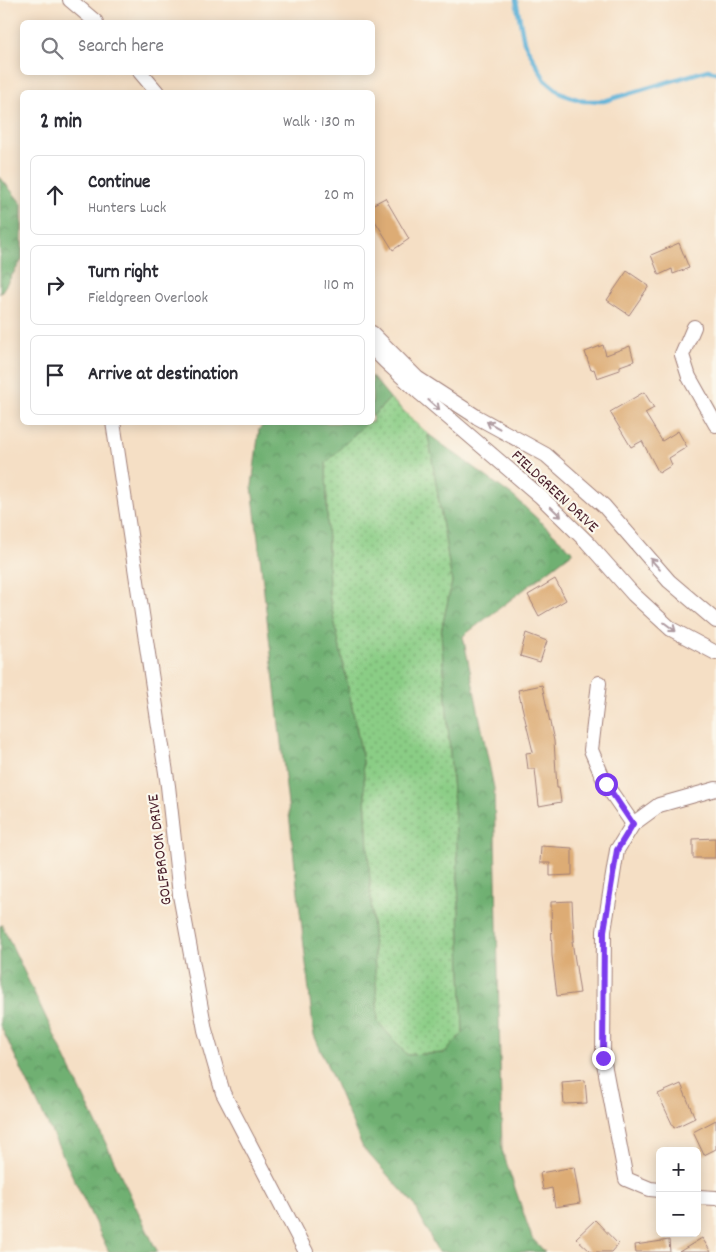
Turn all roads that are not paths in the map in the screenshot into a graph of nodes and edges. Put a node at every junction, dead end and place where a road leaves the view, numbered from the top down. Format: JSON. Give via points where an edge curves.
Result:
{"nodes":[{"id":1,"x":70,"y":0,"type":"edge"},
{"id":2,"x":94,"y":20,"type":"edge"},
{"id":3,"x":143,"y":75,"type":"edge"},
{"id":4,"x":155,"y":90,"type":"edge"},
{"id":5,"x":694,"y":327,"type":"dead end"},
{"id":6,"x":375,"y":336,"type":"edge"},
{"id":7,"x":375,"y":351,"type":"edge"},
{"id":8,"x":113,"y":425,"type":"edge"},
{"id":9,"x":716,"y":426,"type":"edge"},
{"id":10,"x":716,"y":621,"type":"edge"},
{"id":11,"x":716,"y":653,"type":"edge"},
{"id":12,"x":599,"y":684,"type":"dead end"},
{"id":13,"x":716,"y":789,"type":"edge"},
{"id":14,"x":633,"y":824,"type":"junction"},
{"id":15,"x":656,"y":1189,"type":"edge"},
{"id":16,"x":701,"y":1197,"type":"edge"},
{"id":17,"x":716,"y":1198,"type":"edge"},
{"id":18,"x":306,"y":1252,"type":"edge"}],
"edges":[{"from":1,"to":2,"type":"street"},
{"from":3,"to":4,"type":"street"},
{"from":5,"to":9,"type":"street","via":[[682,355],[689,377]]},
{"from":10,"to":6,"type":"street","name":"FIELDGREEN DRIVE","one_way":true,"via":[[669,581],[604,506],[546,456],[417,378]]},
{"from":7,"to":11,"type":"street","name":"FIELDGREEN DRIVE","one_way":true,"via":[[541,497],[588,542],[633,594],[671,629]]},
{"from":8,"to":18,"type":"street","name":"GOLFBROOK DRIVE","via":[[168,786],[180,895],[205,1030],[224,1093]]},
{"from":12,"to":14,"type":"street","via":[[591,750],[606,784]]},
{"from":13,"to":14,"type":"street","via":[[659,805]]},
{"from":14,"to":15,"type":"street","via":[[617,850],[604,931],[603,1058],[626,1179]]},
{"from":16,"to":17,"type":"street"}]}
